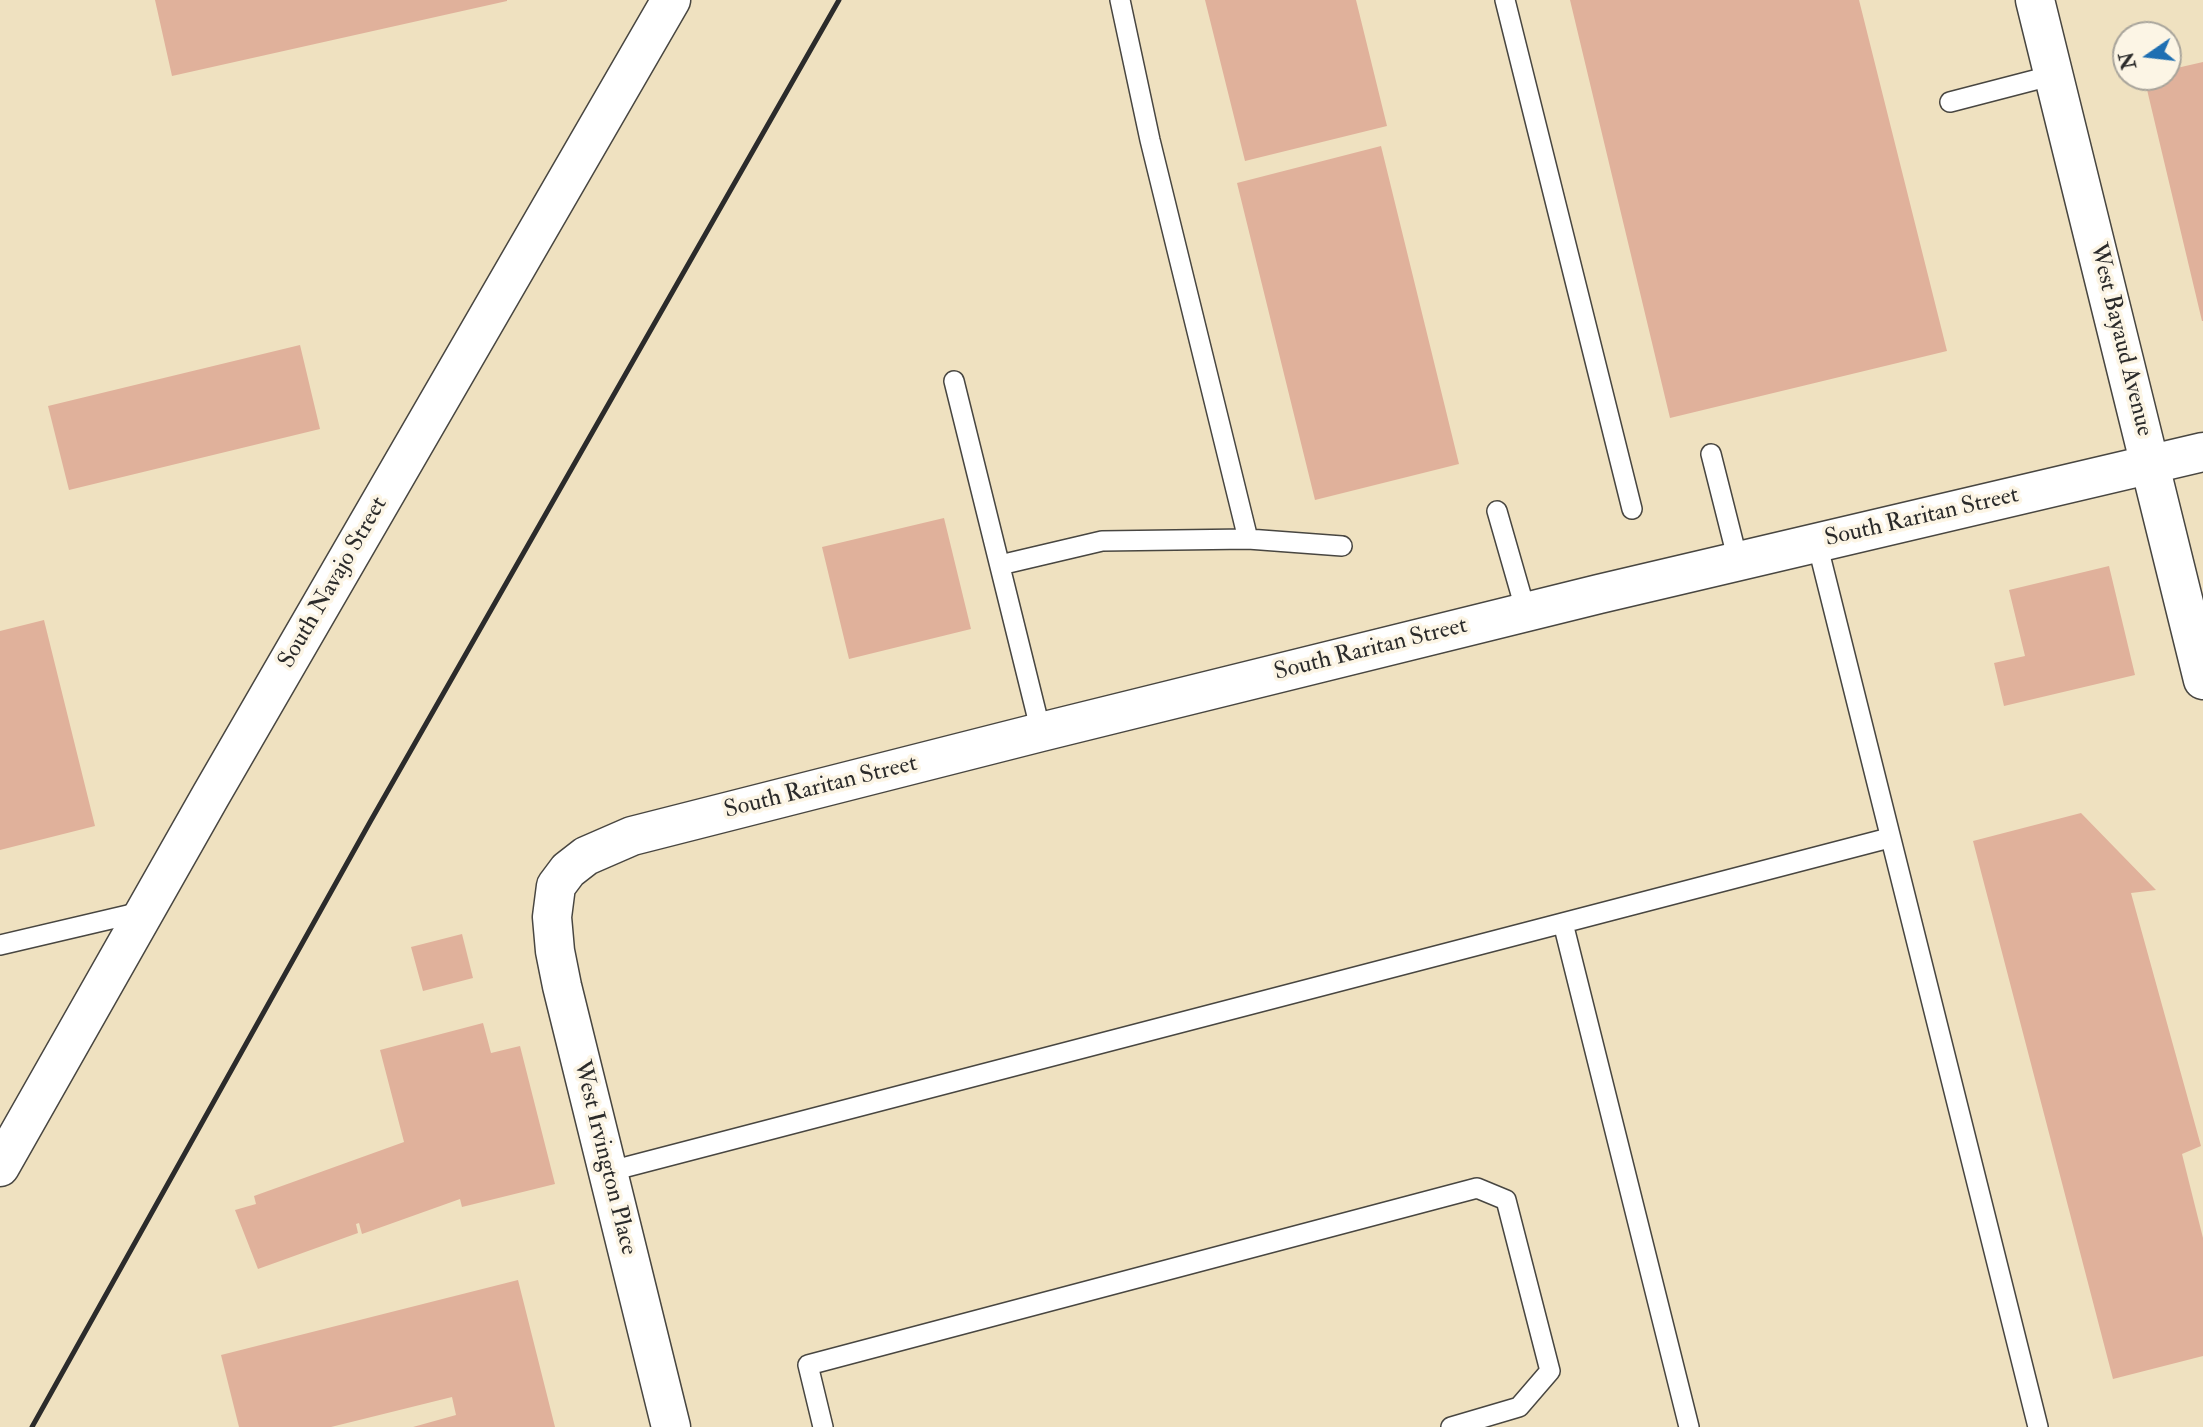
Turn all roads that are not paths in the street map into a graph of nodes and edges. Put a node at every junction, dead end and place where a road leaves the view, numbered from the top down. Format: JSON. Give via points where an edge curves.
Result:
{"nodes":[{"id":1,"x":671,"y":0,"type":"edge"},
{"id":2,"x":1120,"y":0,"type":"edge"},
{"id":3,"x":1505,"y":0,"type":"edge"},
{"id":4,"x":2035,"y":0,"type":"edge"},
{"id":5,"x":2054,"y":75,"type":"junction"},
{"id":6,"x":1950,"y":102,"type":"dead end"},
{"id":7,"x":954,"y":382,"type":"dead end"},
{"id":8,"x":2203,"y":452,"type":"edge"},
{"id":9,"x":1711,"y":454,"type":"dead end"},
{"id":10,"x":2150,"y":464,"type":"junction"},
{"id":11,"x":1632,"y":509,"type":"dead end"},
{"id":12,"x":1497,"y":511,"type":"dead end"},
{"id":13,"x":1248,"y":539,"type":"junction"},
{"id":14,"x":1817,"y":543,"type":"junction"},
{"id":15,"x":1342,"y":546,"type":"dead end"},
{"id":16,"x":1738,"y":561,"type":"junction"},
{"id":17,"x":1000,"y":565,"type":"junction"},
{"id":18,"x":1526,"y":612,"type":"junction"},
{"id":19,"x":2203,"y":680,"type":"edge"},
{"id":20,"x":1041,"y":732,"type":"junction"},
{"id":21,"x":1889,"y":838,"type":"junction"},
{"id":22,"x":556,"y":886,"type":"joint"},
{"id":23,"x":146,"y":910,"type":"junction"},
{"id":24,"x":1563,"y":923,"type":"junction"},
{"id":25,"x":0,"y":944,"type":"edge"},
{"id":26,"x":0,"y":1167,"type":"edge"},
{"id":27,"x":607,"y":1172,"type":"junction"},
{"id":28,"x":671,"y":1427,"type":"edge"},
{"id":29,"x":823,"y":1427,"type":"edge"},
{"id":30,"x":1451,"y":1427,"type":"edge"},
{"id":31,"x":1689,"y":1427,"type":"edge"},
{"id":32,"x":2038,"y":1427,"type":"edge"}],
"edges":[{"from":1,"to":23,"type":"street","name":"South Navajo Street"},
{"from":2,"to":13,"type":"lane"},
{"from":3,"to":11,"type":"lane"},
{"from":4,"to":5,"type":"street","name":"West Bayaud Avenue"},
{"from":5,"to":6,"type":"lane"},
{"from":5,"to":10,"type":"street","name":"West Bayaud Avenue"},
{"from":7,"to":17,"type":"lane"},
{"from":8,"to":10,"type":"street","name":"South Raritan Street"},
{"from":9,"to":16,"type":"lane"},
{"from":10,"to":14,"type":"street","name":"South Raritan Street"},
{"from":10,"to":19,"type":"street","name":"West Bayaud Avenue"},
{"from":12,"to":18,"type":"lane"},
{"from":13,"to":15,"type":"lane"},
{"from":13,"to":17,"type":"lane","via":[[1102,541]]},
{"from":14,"to":16,"type":"street","name":"South Raritan Street"},
{"from":14,"to":21,"type":"lane"},
{"from":16,"to":18,"type":"street","name":"South Raritan Street"},
{"from":17,"to":20,"type":"lane"},
{"from":18,"to":20,"type":"street","name":"South Raritan Street"},
{"from":20,"to":22,"type":"street","name":"South Raritan Street","via":[[632,836],[586,856]]},
{"from":21,"to":24,"type":"lane"},
{"from":21,"to":32,"type":"lane"},
{"from":22,"to":27,"type":"street","name":"West Irvington Place","via":[[552,917],[555,951]]},
{"from":23,"to":25,"type":"lane"},
{"from":23,"to":26,"type":"street","name":"South Navajo Street"},
{"from":24,"to":27,"type":"lane"},
{"from":24,"to":31,"type":"lane"},
{"from":27,"to":28,"type":"street","name":"West Irvington Place"},
{"from":29,"to":30,"type":"lane","via":[[808,1365],[1478,1188],[1506,1200],[1550,1371],[1519,1407]]}]}
